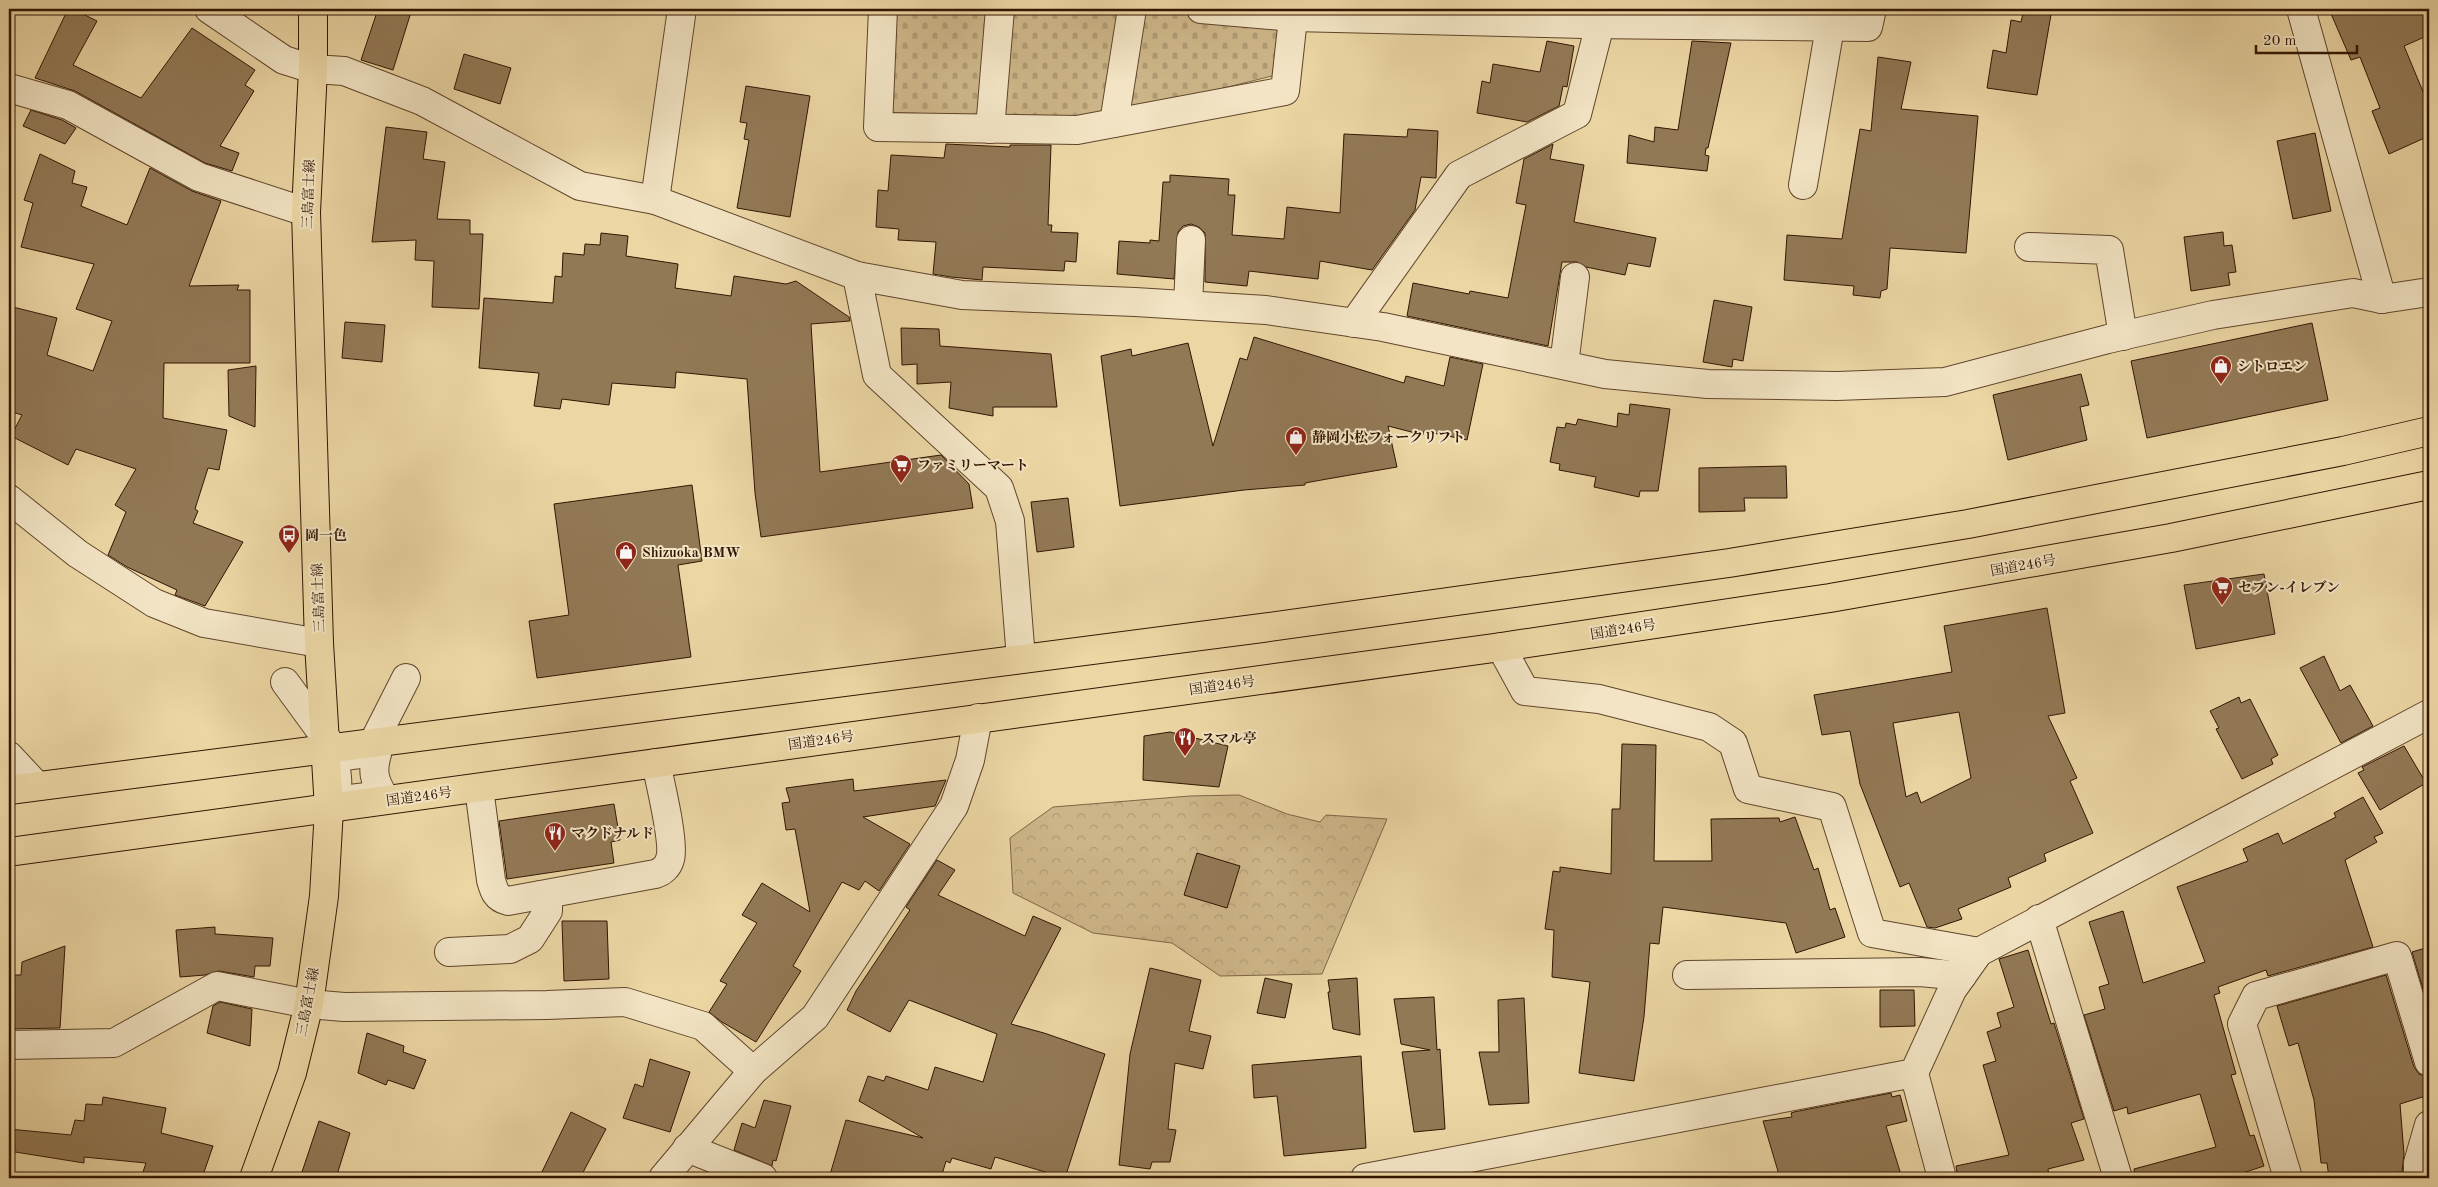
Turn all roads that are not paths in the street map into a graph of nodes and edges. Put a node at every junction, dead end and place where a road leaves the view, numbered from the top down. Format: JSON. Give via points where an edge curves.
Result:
{"nodes":[{"id":1,"x":209,"y":9,"type":"edge"},
{"id":2,"x":313,"y":9,"type":"edge"},
{"id":3,"x":682,"y":9,"type":"edge"},
{"id":4,"x":884,"y":9,"type":"edge"},
{"id":5,"x":1000,"y":9,"type":"edge"},
{"id":6,"x":1132,"y":9,"type":"edge"},
{"id":7,"x":1201,"y":9,"type":"edge"},
{"id":8,"x":1872,"y":9,"type":"edge"},
{"id":9,"x":2301,"y":9,"type":"edge"},
{"id":10,"x":1294,"y":13,"type":"edge"},
{"id":11,"x":1590,"y":19,"type":"edge"},
{"id":12,"x":1830,"y":27,"type":"junction"},
{"id":13,"x":313,"y":68,"type":"junction"},
{"id":14,"x":9,"y":88,"type":"edge"},
{"id":15,"x":1114,"y":123,"type":"junction"},
{"id":16,"x":990,"y":129,"type":"junction"},
{"id":17,"x":1803,"y":185,"type":"dead end"},
{"id":18,"x":655,"y":200,"type":"junction"},
{"id":19,"x":306,"y":212,"type":"junction"},
{"id":20,"x":1191,"y":240,"type":"dead end"},
{"id":21,"x":2029,"y":247,"type":"dead end"},
{"id":22,"x":857,"y":276,"type":"junction"},
{"id":23,"x":1574,"y":277,"type":"dead end"},
{"id":24,"x":2429,"y":292,"type":"edge"},
{"id":25,"x":2382,"y":299,"type":"junction"},
{"id":26,"x":1188,"y":305,"type":"junction"},
{"id":27,"x":1354,"y":323,"type":"junction"},
{"id":28,"x":2123,"y":336,"type":"junction"},
{"id":29,"x":1564,"y":365,"type":"junction"},
{"id":30,"x":2429,"y":432,"type":"edge"},
{"id":31,"x":2429,"y":485,"type":"edge"},
{"id":32,"x":9,"y":499,"type":"edge"},
{"id":33,"x":320,"y":643,"type":"junction"},
{"id":34,"x":1501,"y":647,"type":"junction"},
{"id":35,"x":1021,"y":659,"type":"junction"},
{"id":36,"x":406,"y":678,"type":"dead end"},
{"id":37,"x":286,"y":682,"type":"dead end"},
{"id":38,"x":2429,"y":714,"type":"edge"},
{"id":39,"x":978,"y":718,"type":"junction"},
{"id":40,"x":333,"y":752,"type":"junction"},
{"id":41,"x":368,"y":753,"type":"junction"},
{"id":42,"x":9,"y":756,"type":"edge"},
{"id":43,"x":656,"y":763,"type":"junction"},
{"id":44,"x":37,"y":786,"type":"junction"},
{"id":45,"x":479,"y":788,"type":"junction"},
{"id":46,"x":9,"y":790,"type":"edge"},
{"id":47,"x":329,"y":809,"type":"junction"},
{"id":48,"x":9,"y":852,"type":"edge"},
{"id":49,"x":541,"y":895,"type":"junction"},
{"id":50,"x":2039,"y":919,"type":"junction"},
{"id":51,"x":449,"y":952,"type":"dead end"},
{"id":52,"x":1979,"y":952,"type":"junction"},
{"id":53,"x":1688,"y":975,"type":"dead end"},
{"id":54,"x":1962,"y":976,"type":"junction"},
{"id":55,"x":309,"y":1004,"type":"junction"},
{"id":56,"x":9,"y":1045,"type":"edge"},
{"id":57,"x":2429,"y":1062,"type":"edge"},
{"id":58,"x":753,"y":1071,"type":"junction"},
{"id":59,"x":1914,"y":1073,"type":"junction"},
{"id":60,"x":2429,"y":1125,"type":"edge"},
{"id":61,"x":687,"y":1148,"type":"junction"},
{"id":62,"x":254,"y":1178,"type":"edge"},
{"id":63,"x":663,"y":1178,"type":"edge"},
{"id":64,"x":763,"y":1178,"type":"edge"},
{"id":65,"x":1365,"y":1178,"type":"edge"},
{"id":66,"x":1942,"y":1178,"type":"edge"},
{"id":67,"x":2118,"y":1178,"type":"edge"},
{"id":68,"x":2288,"y":1178,"type":"edge"},
{"id":69,"x":2418,"y":1178,"type":"edge"}],
"edges":[{"from":1,"to":13,"type":"street","via":[[284,60]]},
{"from":2,"to":13,"type":"main road","name":"三島富士線"},
{"from":3,"to":18,"type":"street"},
{"from":4,"to":16,"type":"street","via":[[878,127]]},
{"from":5,"to":16,"type":"street"},
{"from":6,"to":15,"type":"street"},
{"from":7,"to":10,"type":"street"},
{"from":8,"to":12,"type":"street","via":[[1868,27]]},
{"from":9,"to":25,"type":"street"},
{"from":10,"to":11,"type":"street"},
{"from":10,"to":15,"type":"street","via":[[1285,91]]},
{"from":11,"to":12,"type":"street"},
{"from":11,"to":27,"type":"street","via":[[1576,114],[1459,175]]},
{"from":12,"to":17,"type":"street"},
{"from":13,"to":18,"type":"street","via":[[344,71],[422,100],[580,186]]},
{"from":13,"to":19,"type":"main road","name":"三島富士線"},
{"from":14,"to":19,"type":"street","via":[[68,105],[199,177]]},
{"from":15,"to":16,"type":"street","via":[[1077,130]]},
{"from":18,"to":22,"type":"street"},
{"from":19,"to":33,"type":"main road","name":"三島富士線"},
{"from":20,"to":26,"type":"street"},
{"from":21,"to":28,"type":"street","via":[[2109,250]]},
{"from":22,"to":26,"type":"street","via":[[962,295]]},
{"from":22,"to":35,"type":"street","via":[[877,375],[999,488],[1010,520]]},
{"from":23,"to":29,"type":"street"},
{"from":24,"to":25,"type":"street"},
{"from":25,"to":28,"type":"street","via":[[2353,293],[2213,315]]},
{"from":26,"to":27,"type":"street","via":[[1266,310]]},
{"from":27,"to":29,"type":"street"},
{"from":28,"to":29,"type":"street","via":[[1944,382],[1837,386],[1708,384],[1605,374]]},
{"from":30,"to":35,"type":"main road","via":[[1968,524],[1729,564],[1502,597]]},
{"from":31,"to":34,"type":"main road","name":"国道246号","via":[[2171,538],[1945,579]]},
{"from":32,"to":33,"type":"street","via":[[78,554],[154,602],[204,623]]},
{"from":33,"to":40,"type":"main road","name":"三島富士線"},
{"from":34,"to":39,"type":"main road","name":"国道246号"},
{"from":34,"to":52,"type":"street","via":[[1525,691],[1599,699],[1709,727],[1733,743],[1748,789],[1832,807],[1872,933]]},
{"from":35,"to":40,"type":"main road"},
{"from":36,"to":41,"type":"street"},
{"from":37,"to":40,"type":"street"},
{"from":38,"to":50,"type":"street"},
{"from":39,"to":43,"type":"main road","name":"国道246号"},
{"from":39,"to":58,"type":"street","via":[[970,760],[954,806],[815,1017]]},
{"from":40,"to":41,"type":"street"},
{"from":40,"to":41,"type":"street","via":[[339,788],[334,801],[383,795],[375,782],[373,768],[377,754]]},
{"from":40,"to":44,"type":"main road"},
{"from":40,"to":47,"type":"main road","name":"三島富士線"},
{"from":42,"to":44,"type":"street"},
{"from":43,"to":45,"type":"main road","name":"国道246号"},
{"from":43,"to":49,"type":"street","via":[[672,851],[667,867],[654,874]]},
{"from":44,"to":46,"type":"main road"},
{"from":45,"to":47,"type":"main road","name":"国道246号"},
{"from":45,"to":49,"type":"street","via":[[494,891],[508,901]]},
{"from":47,"to":48,"type":"main road","name":"国道246号"},
{"from":47,"to":55,"type":"main road","name":"三島富士線","via":[[324,896]]},
{"from":49,"to":51,"type":"street","via":[[548,899],[548,911],[530,939],[510,948]]},
{"from":50,"to":52,"type":"street"},
{"from":50,"to":67,"type":"street"},
{"from":52,"to":54,"type":"street"},
{"from":53,"to":54,"type":"street","via":[[1920,972]]},
{"from":54,"to":59,"type":"street","via":[[1952,990]]},
{"from":55,"to":56,"type":"street","via":[[217,986],[114,1043]]},
{"from":55,"to":58,"type":"street","via":[[363,1007],[547,1006],[625,1002],[703,1026]]},
{"from":55,"to":62,"type":"main road","name":"三島富士線","via":[[292,1073]]},
{"from":57,"to":68,"type":"street","via":[[2397,956],[2256,996],[2242,1024]]},
{"from":58,"to":61,"type":"street"},
{"from":59,"to":65,"type":"street"},
{"from":59,"to":66,"type":"street"},
{"from":60,"to":69,"type":"street","via":[[2418,1162]]},
{"from":61,"to":63,"type":"street"},
{"from":61,"to":64,"type":"street"}]}
